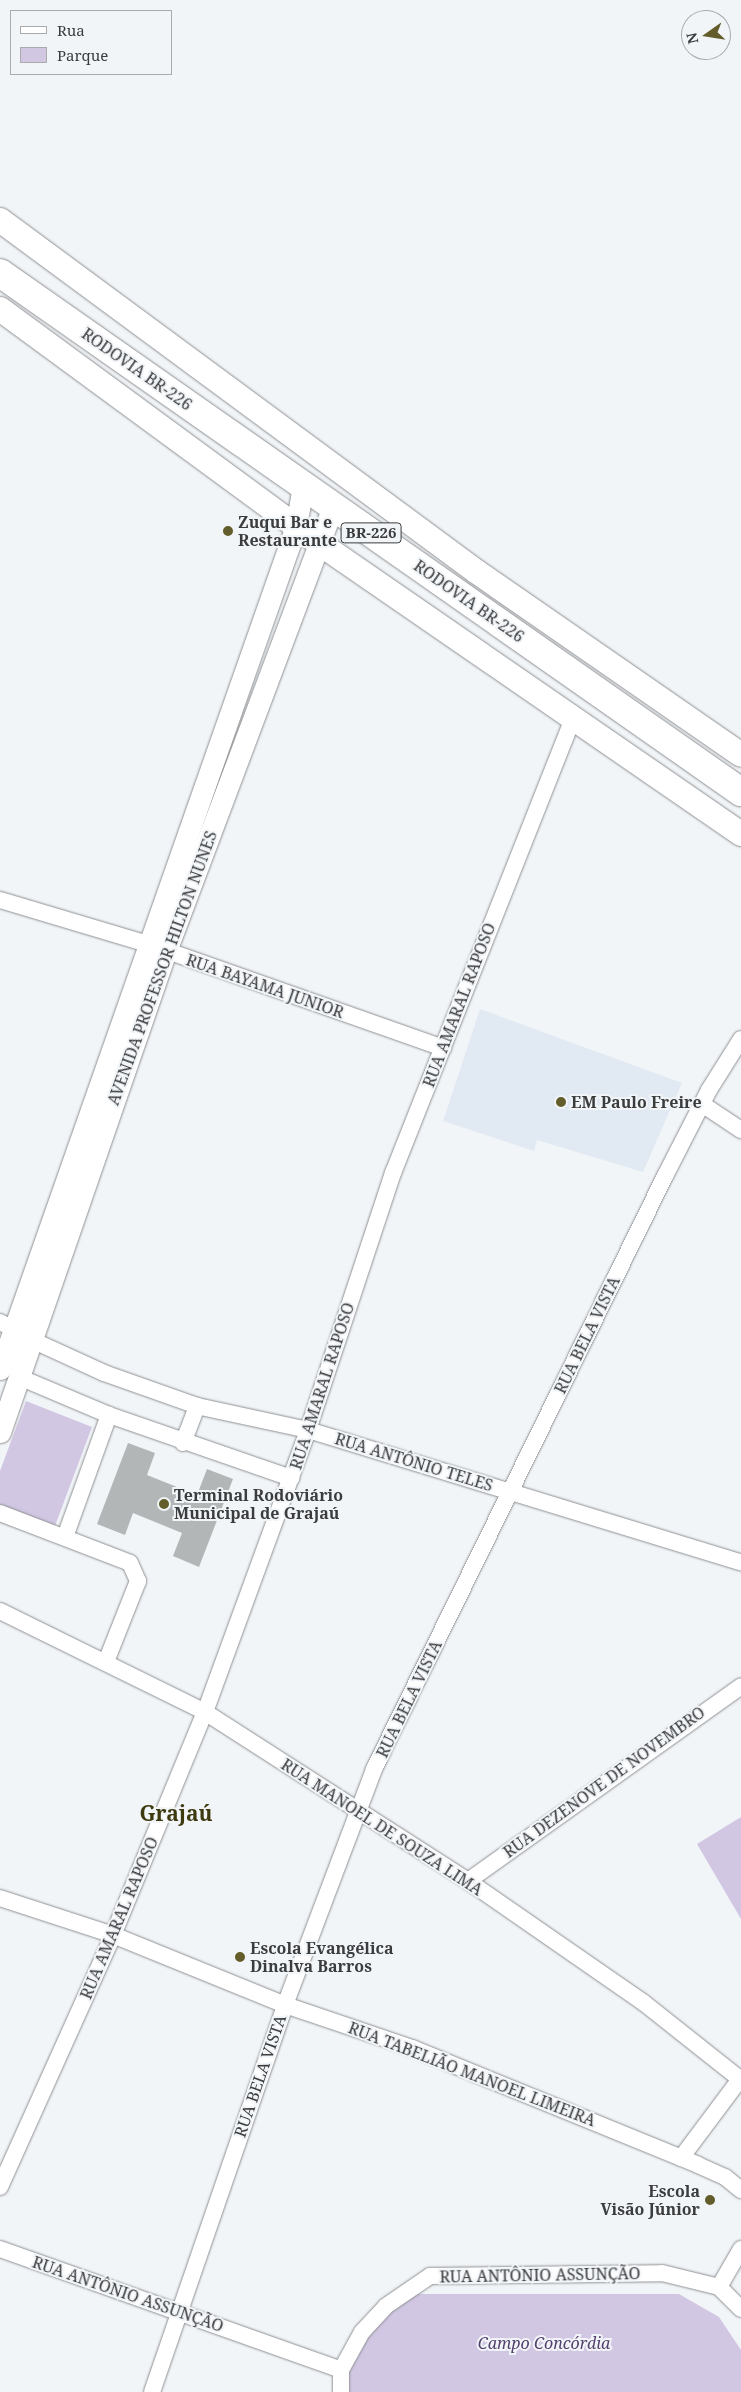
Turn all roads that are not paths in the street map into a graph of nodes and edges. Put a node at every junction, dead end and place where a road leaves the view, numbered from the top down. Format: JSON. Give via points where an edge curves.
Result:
{"nodes":[{"id":1,"x":0,"y":220,"type":"edge"},
{"id":2,"x":0,"y":274,"type":"edge"},
{"id":3,"x":0,"y":309,"type":"edge"},
{"id":4,"x":303,"y":486,"type":"junction"},
{"id":5,"x":334,"y":507,"type":"junction"},
{"id":6,"x":296,"y":526,"type":"junction"},
{"id":7,"x":319,"y":544,"type":"junction"},
{"id":8,"x":573,"y":718,"type":"junction"},
{"id":9,"x":741,"y":755,"type":"edge"},
{"id":10,"x":741,"y":792,"type":"edge"},
{"id":11,"x":741,"y":834,"type":"edge"},
{"id":12,"x":0,"y":900,"type":"edge"},
{"id":13,"x":157,"y":948,"type":"junction"},
{"id":14,"x":741,"y":1039,"type":"edge"},
{"id":15,"x":443,"y":1048,"type":"junction"},
{"id":16,"x":702,"y":1104,"type":"junction"},
{"id":17,"x":741,"y":1130,"type":"edge"},
{"id":18,"x":6,"y":1326,"type":"edge"},
{"id":19,"x":32,"y":1340,"type":"junction"},
{"id":20,"x":7,"y":1371,"type":"edge"},
{"id":21,"x":197,"y":1406,"type":"junction"},
{"id":22,"x":110,"y":1416,"type":"junction"},
{"id":23,"x":308,"y":1430,"type":"junction"},
{"id":24,"x":0,"y":1432,"type":"edge"},
{"id":25,"x":183,"y":1443,"type":"junction"},
{"id":26,"x":291,"y":1478,"type":"junction"},
{"id":27,"x":513,"y":1491,"type":"junction"},
{"id":28,"x":0,"y":1513,"type":"edge"},
{"id":29,"x":65,"y":1538,"type":"junction"},
{"id":30,"x":741,"y":1562,"type":"edge"},
{"id":31,"x":0,"y":1611,"type":"edge"},
{"id":32,"x":106,"y":1662,"type":"junction"},
{"id":33,"x":741,"y":1686,"type":"edge"},
{"id":34,"x":205,"y":1712,"type":"junction"},
{"id":35,"x":360,"y":1814,"type":"junction"},
{"id":36,"x":468,"y":1881,"type":"junction"},
{"id":37,"x":0,"y":1898,"type":"edge"},
{"id":38,"x":113,"y":1935,"type":"junction"},
{"id":39,"x":285,"y":2005,"type":"junction"},
{"id":40,"x":740,"y":2080,"type":"edge"},
{"id":41,"x":681,"y":2158,"type":"junction"},
{"id":42,"x":0,"y":2188,"type":"edge"},
{"id":43,"x":741,"y":2190,"type":"edge"},
{"id":44,"x":0,"y":2249,"type":"edge"},
{"id":45,"x":741,"y":2249,"type":"edge"},
{"id":46,"x":719,"y":2287,"type":"junction"},
{"id":47,"x":741,"y":2309,"type":"edge"},
{"id":48,"x":178,"y":2311,"type":"junction"},
{"id":49,"x":340,"y":2370,"type":"junction"},
{"id":50,"x":152,"y":2392,"type":"edge"},
{"id":51,"x":341,"y":2392,"type":"edge"}],
"edges":[{"from":1,"to":9,"type":"main road","via":[[477,572]]},
{"from":2,"to":4,"type":"highway","name":"RODOVIA BR-226","number":"BR-226"},
{"from":3,"to":6,"type":"main road"},
{"from":4,"to":5,"type":"highway","name":"RODOVIA BR-226","number":"BR-226"},
{"from":4,"to":6,"type":"street","name":"AVENIDA PROFESSOR HILTON NUNES"},
{"from":5,"to":7,"type":"street","name":"AVENIDA PROFESSOR HILTON NUNES"},
{"from":5,"to":10,"type":"highway","name":"RODOVIA BR-226","number":"BR-226"},
{"from":6,"to":7,"type":"main road"},
{"from":6,"to":13,"type":"street","name":"AVENIDA PROFESSOR HILTON NUNES"},
{"from":7,"to":8,"type":"main road"},
{"from":7,"to":13,"type":"street","name":"AVENIDA PROFESSOR HILTON NUNES"},
{"from":8,"to":11,"type":"main road"},
{"from":8,"to":15,"type":"street","name":"RUA AMARAL RAPOSO"},
{"from":12,"to":13,"type":"street","name":"RUA BAYAMA JUNIOR"},
{"from":13,"to":15,"type":"street","name":"RUA BAYAMA JUNIOR"},
{"from":13,"to":18,"type":"street","name":"AVENIDA PROFESSOR HILTON NUNES"},
{"from":13,"to":19,"type":"street","name":"AVENIDA PROFESSOR HILTON NUNES"},
{"from":14,"to":16,"type":"street","name":"RUA BELA VISTA"},
{"from":15,"to":23,"type":"street","name":"RUA AMARAL RAPOSO","via":[[393,1173]]},
{"from":16,"to":17,"type":"street"},
{"from":16,"to":27,"type":"street","name":"RUA BELA VISTA"},
{"from":18,"to":19,"type":"street"},
{"from":18,"to":20,"type":"street","name":"AVENIDA PROFESSOR HILTON NUNES"},
{"from":19,"to":20,"type":"street","name":"AVENIDA PROFESSOR HILTON NUNES"},
{"from":19,"to":21,"type":"street","name":"RUA ANTÔNIO TELES","via":[[104,1373]]},
{"from":20,"to":22,"type":"street"},
{"from":20,"to":24,"type":"street","name":"AVENIDA PROFESSOR HILTON NUNES"},
{"from":21,"to":23,"type":"street","name":"RUA ANTÔNIO TELES"},
{"from":21,"to":25,"type":"street"},
{"from":22,"to":25,"type":"street"},
{"from":22,"to":29,"type":"street"},
{"from":23,"to":26,"type":"street","name":"RUA AMARAL RAPOSO"},
{"from":23,"to":27,"type":"street","name":"RUA ANTÔNIO TELES"},
{"from":25,"to":26,"type":"street"},
{"from":26,"to":34,"type":"street","name":"RUA AMARAL RAPOSO"},
{"from":27,"to":30,"type":"street","name":"RUA ANTÔNIO TELES"},
{"from":27,"to":35,"type":"street","name":"RUA BELA VISTA","via":[[374,1769]]},
{"from":28,"to":29,"type":"street"},
{"from":29,"to":32,"type":"street","via":[[121,1556],[136,1571],[136,1588]]},
{"from":31,"to":32,"type":"street","name":"RUA MANOEL DE SOUZA LIMA"},
{"from":32,"to":34,"type":"street","name":"RUA MANOEL DE SOUZA LIMA"},
{"from":33,"to":36,"type":"street","name":"RUA DEZENOVE DE NOVEMBRO"},
{"from":34,"to":35,"type":"street","name":"RUA MANOEL DE SOUZA LIMA"},
{"from":34,"to":38,"type":"street","name":"RUA AMARAL RAPOSO"},
{"from":35,"to":36,"type":"street","name":"RUA MANOEL DE SOUZA LIMA"},
{"from":35,"to":39,"type":"street","name":"RUA BELA VISTA"},
{"from":36,"to":40,"type":"street","name":"RUA MANOEL DE SOUZA LIMA","via":[[644,2003]]},
{"from":37,"to":38,"type":"street","name":"RUA TABELIÃO MANOEL LIMEIRA"},
{"from":38,"to":39,"type":"street","name":"RUA TABELIÃO MANOEL LIMEIRA"},
{"from":38,"to":42,"type":"street","name":"RUA AMARAL RAPOSO"},
{"from":39,"to":41,"type":"street","name":"RUA TABELIÃO MANOEL LIMEIRA","via":[[412,2048]]},
{"from":39,"to":48,"type":"street","name":"RUA BELA VISTA"},
{"from":40,"to":41,"type":"street"},
{"from":41,"to":43,"type":"street","name":"RUA TABELIÃO MANOEL LIMEIRA","via":[[726,2177]]},
{"from":44,"to":48,"type":"street","name":"RUA ANTÔNIO ASSUNÇÃO"},
{"from":45,"to":46,"type":"street"},
{"from":46,"to":47,"type":"street"},
{"from":46,"to":49,"type":"street","name":"RUA ANTÔNIO ASSUNÇÃO","via":[[662,2273],[430,2276],[386,2306],[354,2344]]},
{"from":48,"to":49,"type":"street","name":"RUA ANTÔNIO ASSUNÇÃO"},
{"from":48,"to":50,"type":"street","name":"RUA BELA VISTA"},
{"from":49,"to":51,"type":"street"}]}
